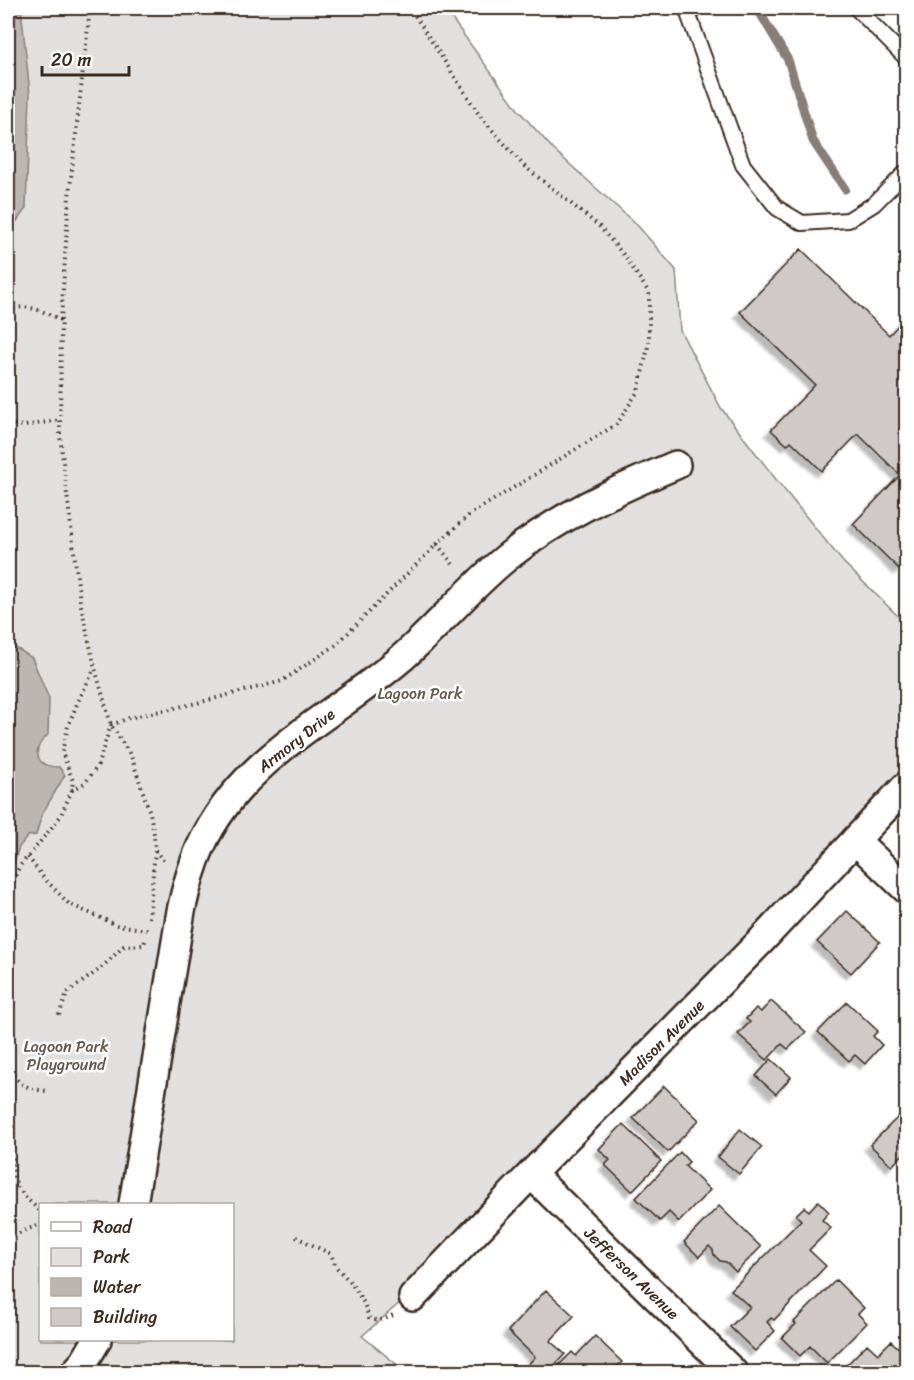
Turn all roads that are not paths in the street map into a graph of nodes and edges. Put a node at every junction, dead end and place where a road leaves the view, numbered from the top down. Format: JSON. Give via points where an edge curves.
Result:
{"nodes":[{"id":1,"x":686,"y":8,"type":"edge"},
{"id":2,"x":856,"y":8,"type":"edge"},
{"id":3,"x":906,"y":58,"type":"edge"},
{"id":4,"x":906,"y":172,"type":"edge"},
{"id":5,"x":676,"y":465,"type":"dead end"},
{"id":6,"x":906,"y":786,"type":"edge"},
{"id":7,"x":855,"y":840,"type":"junction"},
{"id":8,"x":906,"y":889,"type":"edge"},
{"id":9,"x":531,"y":1174,"type":"junction"},
{"id":10,"x":133,"y":1203,"type":"edge"},
{"id":11,"x":413,"y":1297,"type":"road end"},
{"id":12,"x":96,"y":1341,"type":"edge"},
{"id":13,"x":75,"y":1372,"type":"edge"},
{"id":14,"x":734,"y":1372,"type":"edge"}],
"edges":[{"from":1,"to":4,"type":"lane","via":[[743,165],[777,208],[802,223],[848,220],[874,204]]},
{"from":2,"to":3,"type":"lane"},
{"from":5,"to":10,"type":"street","name":"Armory Drive","via":[[584,506],[527,542],[489,573],[400,660],[280,749],[219,814],[201,845],[186,890]]},
{"from":6,"to":7,"type":"street","name":"Madison Avenue"},
{"from":7,"to":8,"type":"street"},
{"from":7,"to":9,"type":"street","name":"Madison Avenue"},
{"from":9,"to":11,"type":"street","name":"Madison Avenue"},
{"from":9,"to":14,"type":"street","name":"Jefferson Avenue"},
{"from":12,"to":13,"type":"street"}]}
